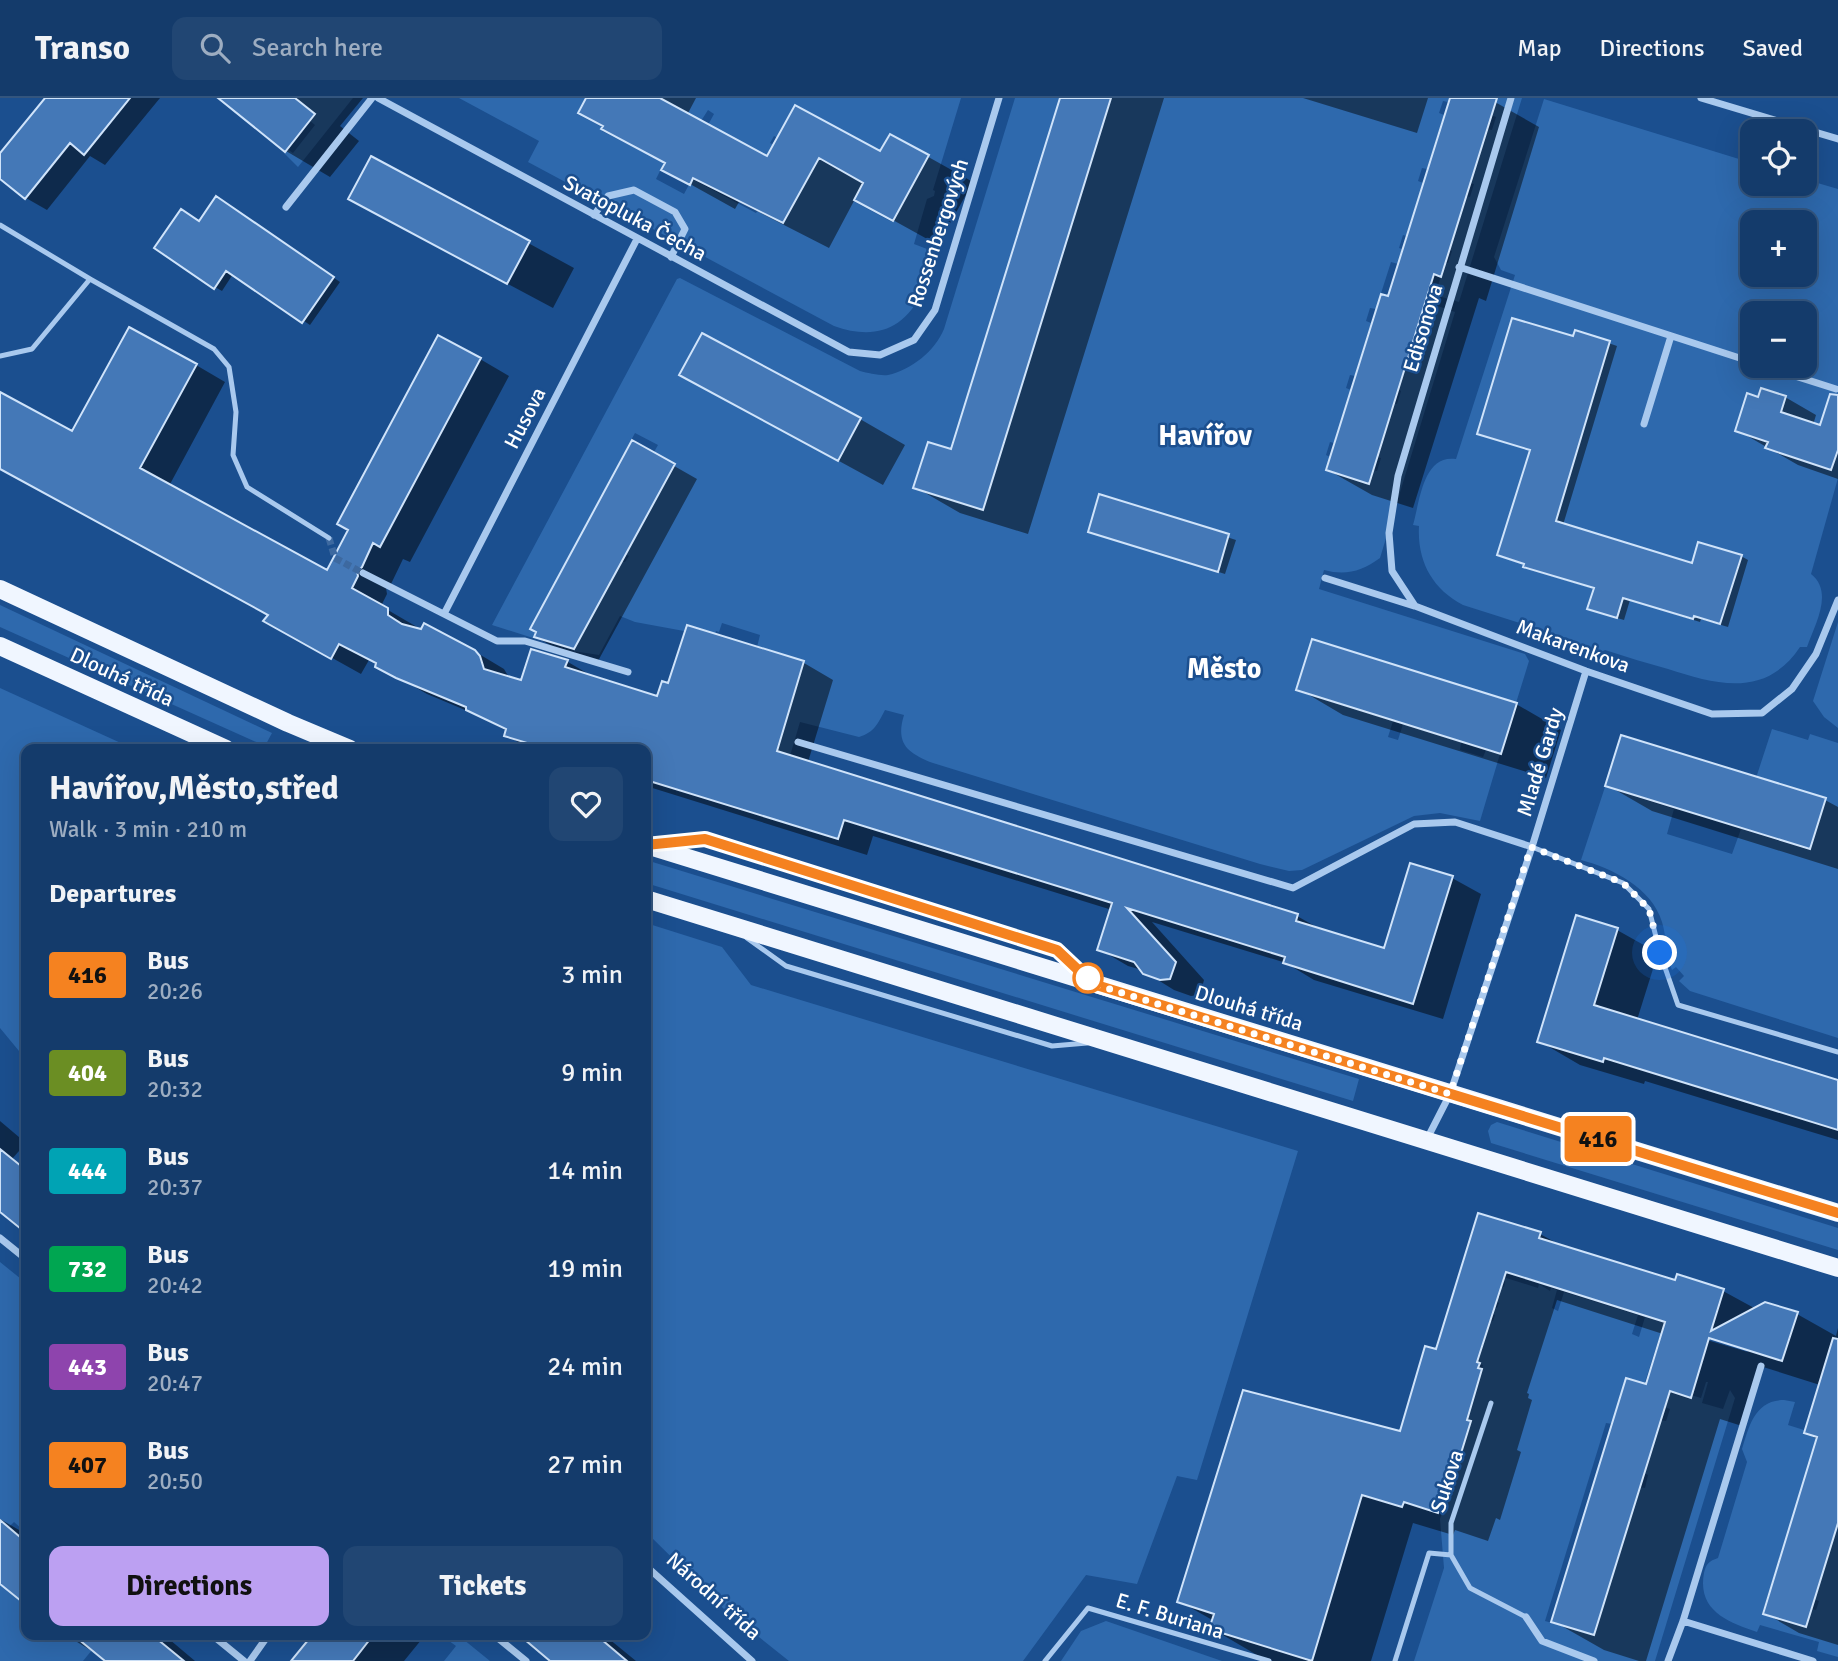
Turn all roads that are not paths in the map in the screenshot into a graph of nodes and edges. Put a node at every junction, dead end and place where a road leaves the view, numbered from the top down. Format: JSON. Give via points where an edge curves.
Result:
{"nodes":[{"id":1,"x":372,"y":98,"type":"edge"},
{"id":2,"x":378,"y":98,"type":"edge"},
{"id":3,"x":999,"y":98,"type":"edge"},
{"id":4,"x":1511,"y":98,"type":"edge"},
{"id":5,"x":1702,"y":98,"type":"edge"},
{"id":6,"x":1838,"y":139,"type":"edge"},
{"id":7,"x":286,"y":207,"type":"dead end"},
{"id":8,"x":594,"y":215,"type":"junction"},
{"id":9,"x":0,"y":225,"type":"edge"},
{"id":10,"x":637,"y":239,"type":"junction"},
{"id":11,"x":671,"y":257,"type":"junction"},
{"id":12,"x":1459,"y":267,"type":"junction"},
{"id":13,"x":90,"y":279,"type":"junction"},
{"id":14,"x":1671,"y":336,"type":"junction"},
{"id":15,"x":880,"y":355,"type":"joint"},
{"id":16,"x":0,"y":356,"type":"edge"},
{"id":17,"x":1740,"y":358,"type":"edge"},
{"id":18,"x":1802,"y":378,"type":"edge"},
{"id":19,"x":1836,"y":389,"type":"dead end"},
{"id":20,"x":1644,"y":424,"type":"dead end"},
{"id":21,"x":329,"y":538,"type":"tunnel mouth"},
{"id":22,"x":363,"y":573,"type":"tunnel mouth"},
{"id":23,"x":1325,"y":578,"type":"dead end"},
{"id":24,"x":0,"y":589,"type":"edge"},
{"id":25,"x":1838,"y":600,"type":"edge"},
{"id":26,"x":1415,"y":606,"type":"junction"},
{"id":27,"x":444,"y":614,"type":"junction"},
{"id":28,"x":0,"y":646,"type":"edge"},
{"id":29,"x":1586,"y":671,"type":"junction"},
{"id":30,"x":628,"y":672,"type":"dead end"},
{"id":31,"x":798,"y":742,"type":"dead end"},
{"id":32,"x":215,"y":744,"type":"edge"},
{"id":33,"x":334,"y":744,"type":"edge"},
{"id":34,"x":651,"y":847,"type":"edge"},
{"id":35,"x":1531,"y":847,"type":"junction"},
{"id":36,"x":651,"y":902,"type":"edge"},
{"id":37,"x":1838,"y":1052,"type":"edge"},
{"id":38,"x":1450,"y":1094,"type":"junction"},
{"id":39,"x":1426,"y":1139,"type":"junction"},
{"id":40,"x":1838,"y":1213,"type":"edge"},
{"id":41,"x":0,"y":1238,"type":"edge"},
{"id":42,"x":21,"y":1255,"type":"edge"},
{"id":43,"x":1838,"y":1268,"type":"edge"},
{"id":44,"x":1762,"y":1366,"type":"dead end"},
{"id":45,"x":1491,"y":1403,"type":"dead end"},
{"id":46,"x":1451,"y":1555,"type":"junction"},
{"id":47,"x":651,"y":1570,"type":"edge"},
{"id":48,"x":1526,"y":1617,"type":"joint"},
{"id":49,"x":1683,"y":1621,"type":"junction"},
{"id":50,"x":218,"y":1640,"type":"edge"},
{"id":51,"x":265,"y":1640,"type":"edge"},
{"id":52,"x":500,"y":1640,"type":"edge"},
{"id":53,"x":244,"y":1661,"type":"edge"},
{"id":54,"x":250,"y":1661,"type":"edge"},
{"id":55,"x":526,"y":1661,"type":"edge"},
{"id":56,"x":752,"y":1661,"type":"edge"},
{"id":57,"x":1045,"y":1661,"type":"edge"},
{"id":58,"x":1269,"y":1661,"type":"edge"},
{"id":59,"x":1395,"y":1661,"type":"edge"},
{"id":60,"x":1594,"y":1661,"type":"edge"},
{"id":61,"x":1668,"y":1661,"type":"edge"},
{"id":62,"x":1813,"y":1661,"type":"edge"}],
"edges":[{"from":1,"to":7,"type":"street"},
{"from":2,"to":8,"type":"street","name":"Svatopluka Čecha"},
{"from":3,"to":15,"type":"street","name":"Rossenbergových","via":[[935,310],[914,340]]},
{"from":4,"to":12,"type":"street","name":"Edisonova"},
{"from":5,"to":6,"type":"street"},
{"from":8,"to":10,"type":"street","name":"Svatopluka Čecha"},
{"from":8,"to":11,"type":"street","via":[[608,195],[634,190],[675,212],[685,229]]},
{"from":9,"to":13,"type":"lane"},
{"from":10,"to":11,"type":"street","name":"Svatopluka Čecha"},
{"from":10,"to":27,"type":"street","name":"Husova"},
{"from":11,"to":15,"type":"street","name":"Svatopluka Čecha","via":[[849,352]]},
{"from":12,"to":14,"type":"street"},
{"from":12,"to":26,"type":"street","name":"Edisonova","via":[[1398,476],[1390,533],[1392,571]]},
{"from":13,"to":16,"type":"lane","via":[[32,349]]},
{"from":13,"to":21,"type":"lane","via":[[214,349],[229,367],[236,412],[233,455],[247,487]]},
{"from":14,"to":17,"type":"street"},
{"from":14,"to":20,"type":"street"},
{"from":18,"to":19,"type":"street"},
{"from":22,"to":27,"type":"street"},
{"from":23,"to":26,"type":"street","name":"Makarenkova"},
{"from":24,"to":33,"type":"main road"},
{"from":25,"to":29,"type":"street","name":"Makarenkova","via":[[1816,654],[1792,690],[1762,713],[1712,714]]},
{"from":26,"to":29,"type":"street","name":"Makarenkova"},
{"from":27,"to":30,"type":"street","via":[[497,641],[524,641]]},
{"from":28,"to":32,"type":"main road","name":"Dlouhá třída"},
{"from":29,"to":35,"type":"street","name":"Mladé Gardy"},
{"from":31,"to":35,"type":"street","via":[[1293,888],[1414,824],[1455,822]]},
{"from":34,"to":38,"type":"main road","name":"Dlouhá třída"},
{"from":35,"to":37,"type":"lane","via":[[1623,883],[1649,909],[1678,1005]]},
{"from":35,"to":38,"type":"street","name":"Mladé Gardy"},
{"from":36,"to":39,"type":"main road"},
{"from":38,"to":39,"type":"street","name":"Mladé Gardy"},
{"from":38,"to":40,"type":"main road","name":"Dlouhá třída"},
{"from":39,"to":43,"type":"main road"},
{"from":41,"to":42,"type":"street"},
{"from":44,"to":49,"type":"street"},
{"from":45,"to":46,"type":"lane","name":"Sukova","via":[[1451,1523]]},
{"from":46,"to":48,"type":"lane","via":[[1470,1588]]},
{"from":46,"to":59,"type":"lane","via":[[1429,1553]]},
{"from":47,"to":56,"type":"street","name":"Národní třída"},
{"from":48,"to":60,"type":"street","via":[[1542,1641]]},
{"from":49,"to":61,"type":"street"},
{"from":49,"to":62,"type":"street"},
{"from":50,"to":53,"type":"street"},
{"from":51,"to":54,"type":"street"},
{"from":52,"to":55,"type":"street"},
{"from":57,"to":58,"type":"lane","name":"E. F. Buriana","via":[[1088,1608]]}]}
